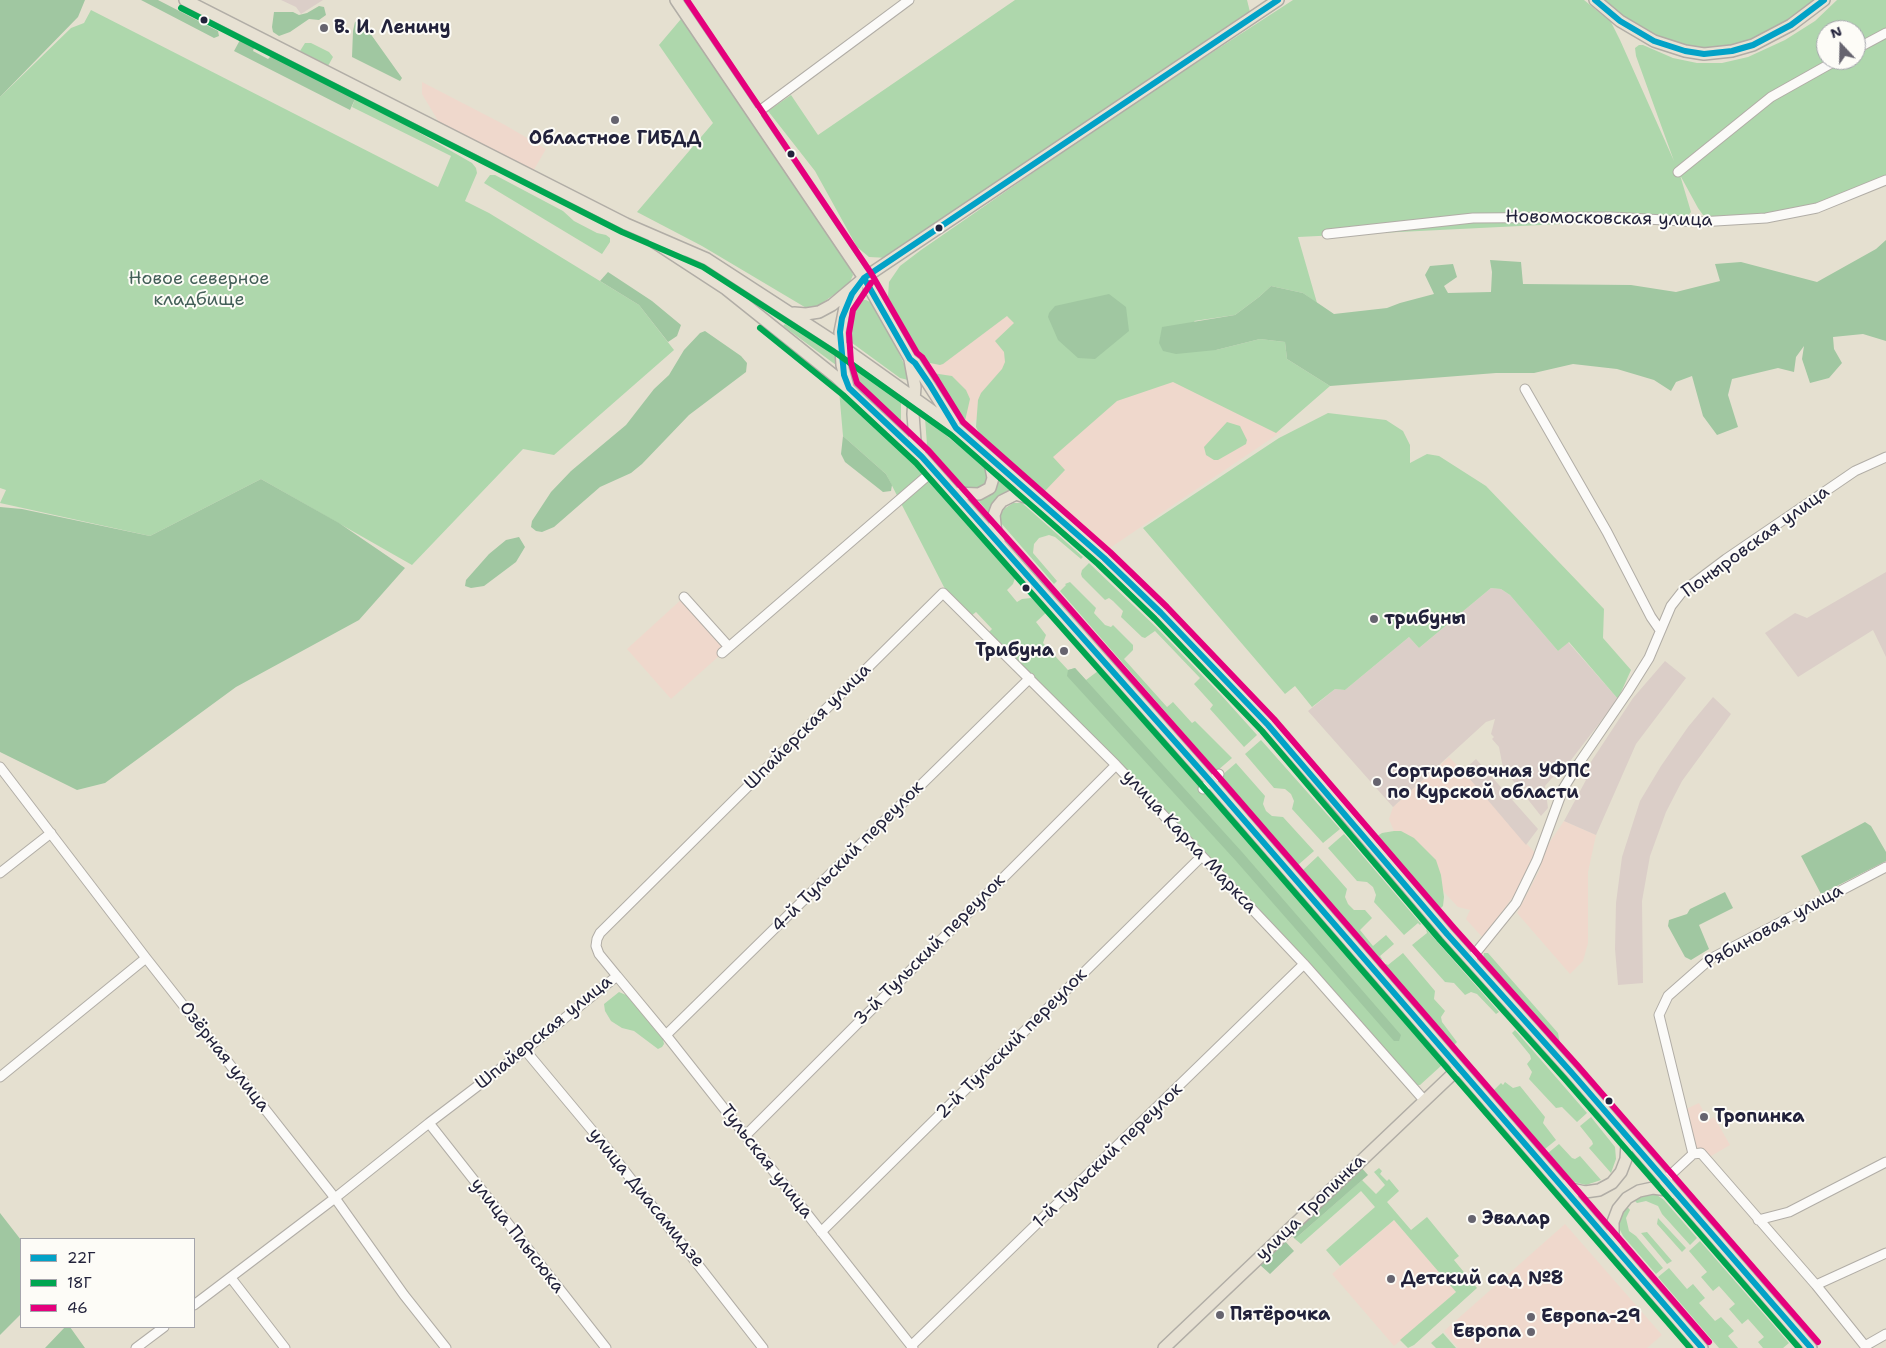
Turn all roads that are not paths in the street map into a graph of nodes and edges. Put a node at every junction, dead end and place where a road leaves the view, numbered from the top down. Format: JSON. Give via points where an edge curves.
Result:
{"nodes":[{"id":1,"x":185,"y":0,"type":"edge"},
{"id":2,"x":676,"y":0,"type":"edge"},
{"id":3,"x":909,"y":0,"type":"edge"},
{"id":4,"x":1278,"y":0,"type":"edge"},
{"id":5,"x":1595,"y":0,"type":"edge"},
{"id":6,"x":1824,"y":0,"type":"edge"},
{"id":7,"x":1886,"y":33,"type":"edge"},
{"id":8,"x":1866,"y":44,"type":"edge"},
{"id":9,"x":1819,"y":70,"type":"edge"},
{"id":10,"x":754,"y":115,"type":"junction"},
{"id":11,"x":1678,"y":172,"type":"dead end"},
{"id":12,"x":1886,"y":180,"type":"edge"},
{"id":13,"x":626,"y":224,"type":"junction"},
{"id":14,"x":1327,"y":234,"type":"dead end"},
{"id":15,"x":864,"y":278,"type":"junction"},
{"id":16,"x":792,"y":313,"type":"junction"},
{"id":17,"x":841,"y":346,"type":"junction"},
{"id":18,"x":910,"y":358,"type":"junction"},
{"id":19,"x":849,"y":388,"type":"junction"},
{"id":20,"x":1525,"y":389,"type":"dead end"},
{"id":21,"x":914,"y":399,"type":"junction"},
{"id":22,"x":956,"y":428,"type":"junction"},
{"id":23,"x":922,"y":457,"type":"junction"},
{"id":24,"x":1886,"y":457,"type":"edge"},
{"id":25,"x":989,"y":458,"type":"junction"},
{"id":26,"x":934,"y":470,"type":"junction"},
{"id":27,"x":954,"y":493,"type":"junction"},
{"id":28,"x":1042,"y":502,"type":"junction"},
{"id":29,"x":1000,"y":545,"type":"junction"},
{"id":30,"x":943,"y":594,"type":"joint"},
{"id":31,"x":684,"y":597,"type":"dead end"},
{"id":32,"x":1660,"y":630,"type":"junction"},
{"id":33,"x":1030,"y":678,"type":"junction"},
{"id":34,"x":1116,"y":764,"type":"junction"},
{"id":35,"x":0,"y":767,"type":"edge"},
{"id":36,"x":51,"y":833,"type":"junction"},
{"id":37,"x":1202,"y":856,"type":"junction"},
{"id":38,"x":1886,"y":866,"type":"edge"},
{"id":39,"x":0,"y":873,"type":"edge"},
{"id":40,"x":146,"y":958,"type":"junction"},
{"id":41,"x":1470,"y":960,"type":"junction"},
{"id":42,"x":1304,"y":964,"type":"junction"},
{"id":43,"x":617,"y":976,"type":"junction"},
{"id":44,"x":666,"y":1035,"type":"junction"},
{"id":45,"x":525,"y":1050,"type":"junction"},
{"id":46,"x":1458,"y":1068,"type":"junction"},
{"id":47,"x":0,"y":1077,"type":"edge"},
{"id":48,"x":1424,"y":1100,"type":"junction"},
{"id":49,"x":429,"y":1123,"type":"junction"},
{"id":50,"x":1623,"y":1132,"type":"junction"},
{"id":51,"x":745,"y":1136,"type":"junction"},
{"id":52,"x":1693,"y":1154,"type":"junction"},
{"id":53,"x":1886,"y":1162,"type":"edge"},
{"id":54,"x":1664,"y":1180,"type":"junction"},
{"id":55,"x":1560,"y":1183,"type":"junction"},
{"id":56,"x":1678,"y":1196,"type":"junction"},
{"id":57,"x":335,"y":1198,"type":"junction"},
{"id":58,"x":1758,"y":1220,"type":"junction"},
{"id":59,"x":821,"y":1232,"type":"junction"},
{"id":60,"x":1618,"y":1250,"type":"junction"},
{"id":61,"x":1886,"y":1254,"type":"edge"},
{"id":62,"x":231,"y":1278,"type":"junction"},
{"id":63,"x":1816,"y":1285,"type":"junction"},
{"id":64,"x":195,"y":1304,"type":"edge"},
{"id":65,"x":163,"y":1328,"type":"edge"},
{"id":66,"x":1886,"y":1334,"type":"edge"},
{"id":67,"x":912,"y":1347,"type":"edge"},
{"id":68,"x":136,"y":1348,"type":"edge"},
{"id":69,"x":285,"y":1348,"type":"edge"},
{"id":70,"x":446,"y":1348,"type":"edge"},
{"id":71,"x":606,"y":1348,"type":"edge"},
{"id":72,"x":763,"y":1348,"type":"edge"},
{"id":73,"x":1164,"y":1348,"type":"edge"},
{"id":74,"x":1702,"y":1348,"type":"edge"},
{"id":75,"x":1811,"y":1348,"type":"edge"}],
"edges":[{"from":1,"to":13,"type":"main road"},
{"from":2,"to":10,"type":"main road"},
{"from":3,"to":10,"type":"street"},
{"from":4,"to":15,"type":"main road"},
{"from":5,"to":6,"type":"main road","via":[[1620,21],[1654,41],[1704,54],[1753,45],[1791,25]]},
{"from":7,"to":8,"type":"street"},
{"from":9,"to":11,"type":"street","via":[[1771,97]]},
{"from":10,"to":15,"type":"main road"},
{"from":12,"to":14,"type":"street","name":"Новомосковская улица","via":[[1817,208],[1766,218],[1698,222],[1611,217],[1473,218]]},
{"from":13,"to":16,"type":"main road","via":[[706,259]]},
{"from":13,"to":19,"type":"main road","via":[[726,290]]},
{"from":15,"to":16,"type":"main road","via":[[819,312]]},
{"from":15,"to":17,"type":"main road","via":[[846,307],[840,332]]},
{"from":15,"to":18,"type":"main road"},
{"from":16,"to":17,"type":"main road"},
{"from":17,"to":19,"type":"main road"},
{"from":17,"to":21,"type":"main road"},
{"from":18,"to":21,"type":"main road"},
{"from":18,"to":22,"type":"main road"},
{"from":19,"to":23,"type":"main road"},
{"from":20,"to":32,"type":"street"},
{"from":21,"to":22,"type":"main road"},
{"from":21,"to":23,"type":"main road","via":[[915,441]]},
{"from":22,"to":25,"type":"main road"},
{"from":23,"to":26,"type":"main road"},
{"from":24,"to":32,"type":"street","name":"Поныровская улица","via":[[1854,471],[1682,592],[1671,606]]},
{"from":25,"to":27,"type":"main road","via":[[993,478],[990,488],[980,494]]},
{"from":25,"to":28,"type":"main road"},
{"from":26,"to":27,"type":"main road"},
{"from":26,"to":31,"type":"street","via":[[726,650]]},
{"from":27,"to":29,"type":"main road"},
{"from":28,"to":29,"type":"main road","via":[[1016,494],[1002,501],[994,515]]},
{"from":28,"to":41,"type":"main road","via":[[1162,612],[1268,725]]},
{"from":29,"to":46,"type":"main road","via":[[1211,782]]},
{"from":30,"to":33,"type":"street","name":"улица Карла Маркса"},
{"from":30,"to":43,"type":"street","name":"Шпайерская улица","via":[[600,933],[596,946],[599,954]]},
{"from":32,"to":41,"type":"street","name":"Поныровская улица","via":[[1649,658],[1563,789],[1531,874],[1516,903]]},
{"from":33,"to":34,"type":"street","name":"улица Карла Маркса"},
{"from":33,"to":44,"type":"street","name":"4-й Тульский переулок"},
{"from":34,"to":37,"type":"street","name":"улица Карла Маркса"},
{"from":34,"to":51,"type":"street","name":"3-й Тульский переулок"},
{"from":35,"to":36,"type":"street","name":"Озёрная улица"},
{"from":36,"to":39,"type":"street"},
{"from":36,"to":40,"type":"street","name":"Озёрная улица"},
{"from":37,"to":42,"type":"street","name":"улица Карла Маркса"},
{"from":37,"to":59,"type":"street","name":"2-й Тульский переулок"},
{"from":38,"to":52,"type":"street","name":"Рябиновая улица","via":[[1710,960],[1668,996],[1659,1015]]},
{"from":40,"to":47,"type":"street"},
{"from":40,"to":57,"type":"street","name":"Озёрная улица"},
{"from":41,"to":50,"type":"main road"},
{"from":42,"to":48,"type":"street","name":"улица Карла Маркса"},
{"from":42,"to":67,"type":"street","name":"1-й Тульский переулок"},
{"from":43,"to":44,"type":"street","name":"Тульская улица"},
{"from":43,"to":45,"type":"street","name":"Шпайерская улица"},
{"from":44,"to":51,"type":"street","name":"Тульская улица"},
{"from":45,"to":49,"type":"street","name":"Шпайерская улица"},
{"from":45,"to":72,"type":"street","name":"улица Диасамидзе","via":[[606,1147]]},
{"from":46,"to":48,"type":"main road","name":"улица Тропинка"},
{"from":46,"to":55,"type":"main road"},
{"from":48,"to":73,"type":"main road","name":"улица Тропинка"},
{"from":49,"to":57,"type":"street","name":"Шпайерская улица"},
{"from":49,"to":71,"type":"street","name":"улица Плысюка"},
{"from":50,"to":54,"type":"main road"},
{"from":50,"to":55,"type":"main road","via":[[1627,1145],[1626,1159],[1612,1183],[1600,1190],[1586,1192]]},
{"from":51,"to":59,"type":"street","name":"Тульская улица"},
{"from":52,"to":54,"type":"street"},
{"from":52,"to":58,"type":"street","via":[[1701,1153]]},
{"from":53,"to":58,"type":"street","via":[[1789,1212]]},
{"from":54,"to":56,"type":"main road"},
{"from":55,"to":60,"type":"main road"},
{"from":56,"to":60,"type":"main road","via":[[1653,1188],[1627,1198],[1613,1222]]},
{"from":56,"to":75,"type":"main road"},
{"from":57,"to":62,"type":"street","name":"Шпайерская улица"},
{"from":57,"to":70,"type":"street","name":"Озёрная улица"},
{"from":58,"to":63,"type":"street"},
{"from":59,"to":67,"type":"street","name":"Тульская улица"},
{"from":60,"to":74,"type":"main road"},
{"from":61,"to":63,"type":"street"},
{"from":62,"to":64,"type":"street","name":"Шпайерская улица"},
{"from":62,"to":69,"type":"street"},
{"from":63,"to":66,"type":"street","via":[[1864,1346]]},
{"from":65,"to":68,"type":"street"}]}
